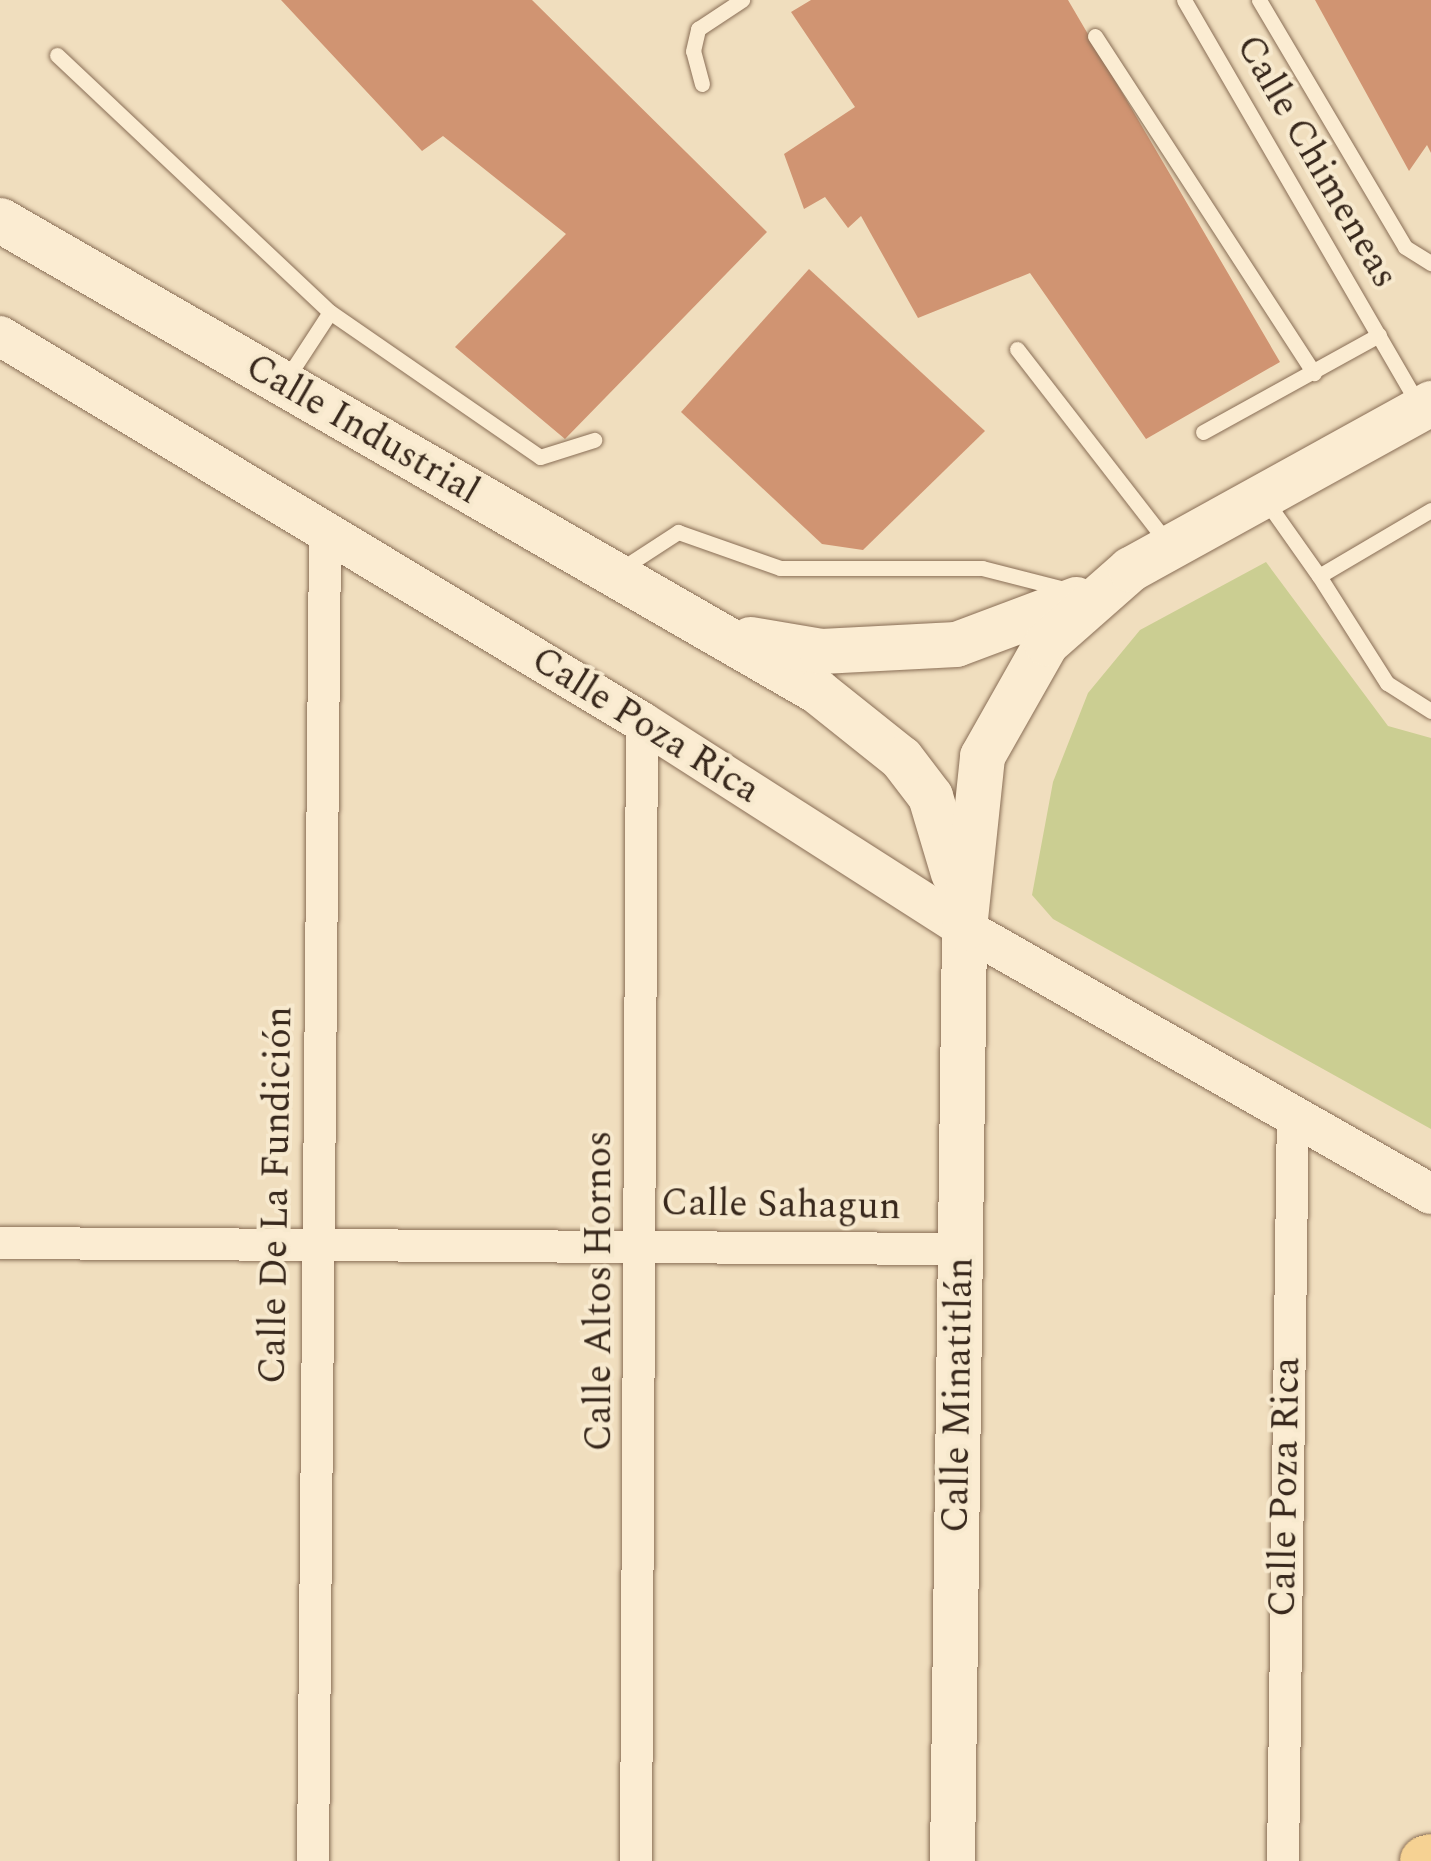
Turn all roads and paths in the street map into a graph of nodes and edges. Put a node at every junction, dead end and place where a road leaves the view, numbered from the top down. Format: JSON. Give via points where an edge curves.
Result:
{"nodes":[{"id":1,"x":742,"y":0,"type":"edge"},
{"id":2,"x":1184,"y":0,"type":"edge"},
{"id":3,"x":1259,"y":0,"type":"edge"},
{"id":4,"x":1094,"y":36,"type":"dead end"},
{"id":5,"x":57,"y":55,"type":"dead end"},
{"id":6,"x":702,"y":84,"type":"dead end"},
{"id":7,"x":0,"y":220,"type":"edge"},
{"id":8,"x":1431,"y":263,"type":"edge"},
{"id":9,"x":330,"y":312,"type":"junction"},
{"id":10,"x":1379,"y":335,"type":"junction"},
{"id":11,"x":0,"y":336,"type":"edge"},
{"id":12,"x":1017,"y":349,"type":"dead end"},
{"id":13,"x":1314,"y":373,"type":"junction"},
{"id":14,"x":283,"y":384,"type":"junction"},
{"id":15,"x":1426,"y":406,"type":"edge"},
{"id":16,"x":1202,"y":432,"type":"dead end"},
{"id":17,"x":594,"y":440,"type":"dead end"},
{"id":18,"x":1266,"y":501,"type":"junction"},
{"id":19,"x":1431,"y":510,"type":"edge"},
{"id":20,"x":325,"y":530,"type":"junction"},
{"id":21,"x":1171,"y":547,"type":"junction"},
{"id":22,"x":1130,"y":570,"type":"junction"},
{"id":23,"x":616,"y":573,"type":"junction"},
{"id":24,"x":1319,"y":576,"type":"junction"},
{"id":25,"x":1086,"y":595,"type":"junction"},
{"id":26,"x":728,"y":635,"type":"junction"},
{"id":27,"x":1431,"y":711,"type":"edge"},
{"id":28,"x":642,"y":722,"type":"junction"},
{"id":29,"x":964,"y":928,"type":"junction"},
{"id":30,"x":1293,"y":1112,"type":"junction"},
{"id":31,"x":1431,"y":1194,"type":"edge"},
{"id":32,"x":0,"y":1243,"type":"edge"},
{"id":33,"x":641,"y":1244,"type":"junction"},
{"id":34,"x":316,"y":1247,"type":"junction"},
{"id":35,"x":960,"y":1250,"type":"junction"},
{"id":36,"x":313,"y":1861,"type":"edge"},
{"id":37,"x":636,"y":1861,"type":"edge"},
{"id":38,"x":952,"y":1861,"type":"edge"},
{"id":39,"x":1283,"y":1861,"type":"edge"}],
"edges":[{"from":1,"to":6,"type":"lane","via":[[698,29]]},
{"from":2,"to":10,"type":"lane","name":"Calle Chimeneas"},
{"from":3,"to":8,"type":"lane","via":[[1405,247]]},
{"from":4,"to":13,"type":"lane"},
{"from":5,"to":9,"type":"lane"},
{"from":7,"to":14,"type":"main road","name":"Calle Industrial"},
{"from":9,"to":14,"type":"lane"},
{"from":9,"to":17,"type":"lane","via":[[540,457]]},
{"from":10,"to":13,"type":"lane"},
{"from":10,"to":15,"type":"lane","name":"Calle Chimeneas"},
{"from":11,"to":20,"type":"street","name":"Calle Poza Rica"},
{"from":12,"to":21,"type":"lane"},
{"from":13,"to":16,"type":"lane"},
{"from":14,"to":23,"type":"main road","name":"Calle Industrial"},
{"from":15,"to":18,"type":"main road"},
{"from":18,"to":21,"type":"main road"},
{"from":18,"to":24,"type":"lane"},
{"from":19,"to":24,"type":"lane"},
{"from":20,"to":28,"type":"street","name":"Calle Poza Rica"},
{"from":20,"to":34,"type":"street","name":"Calle De La Fundición"},
{"from":21,"to":22,"type":"main road"},
{"from":22,"to":25,"type":"main road"},
{"from":22,"to":29,"type":"main road","via":[[1046,643],[1004,708],[982,756],[967,832]]},
{"from":23,"to":25,"type":"lane","via":[[678,532],[780,568],[982,568]]},
{"from":23,"to":26,"type":"main road","name":"Calle Industrial"},
{"from":24,"to":27,"type":"lane","via":[[1387,683]]},
{"from":25,"to":26,"type":"main road","via":[[1018,626],[907,650],[821,651]]},
{"from":26,"to":29,"type":"main road","via":[[901,758],[944,830]]},
{"from":28,"to":29,"type":"street","name":"Calle Poza Rica"},
{"from":28,"to":33,"type":"street","name":"Calle Altos Hornos"},
{"from":29,"to":30,"type":"street","name":"Calle Poza Rica"},
{"from":29,"to":35,"type":"main road","name":"Calle Minatitlán"},
{"from":30,"to":31,"type":"street","name":"Calle Poza Rica"},
{"from":30,"to":39,"type":"street","name":"Calle Poza Rica"},
{"from":32,"to":34,"type":"street","name":"Calle Sahagun"},
{"from":33,"to":34,"type":"street","name":"Calle Sahagun"},
{"from":33,"to":35,"type":"street","name":"Calle Sahagun"},
{"from":33,"to":37,"type":"street","name":"Calle Altos Hornos"},
{"from":34,"to":36,"type":"street","name":"Calle De La Fundición"},
{"from":35,"to":38,"type":"main road","name":"Calle Minatitlán"}]}
